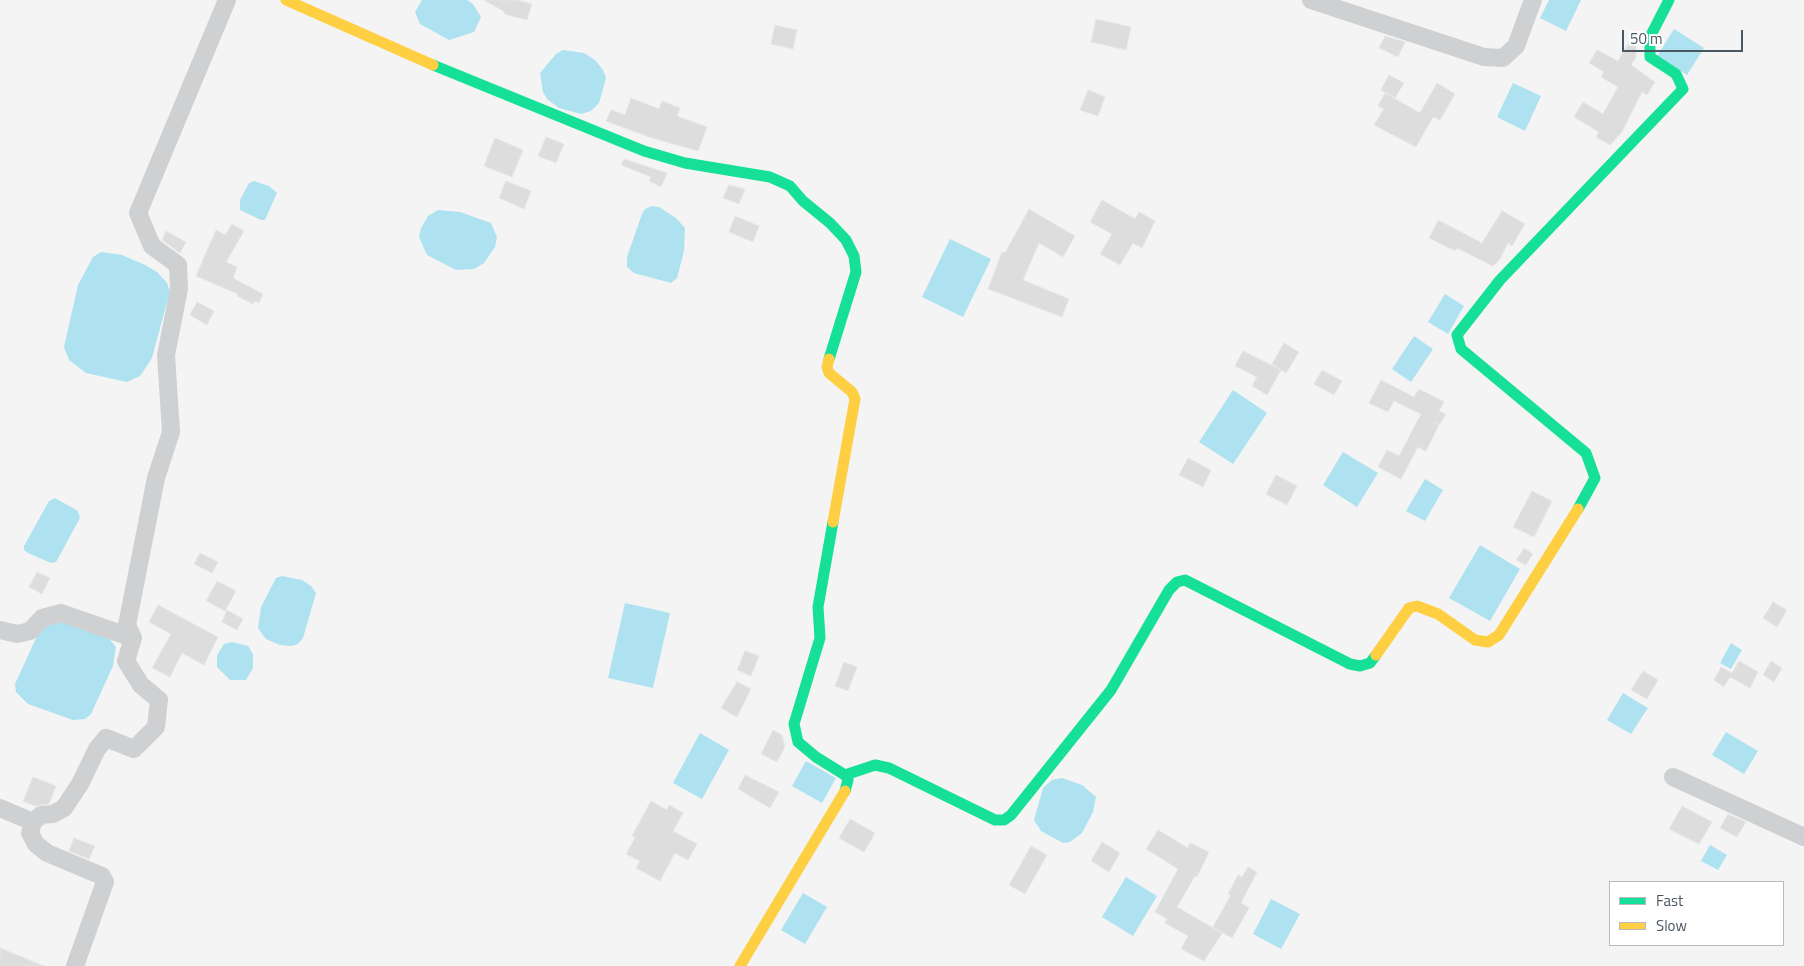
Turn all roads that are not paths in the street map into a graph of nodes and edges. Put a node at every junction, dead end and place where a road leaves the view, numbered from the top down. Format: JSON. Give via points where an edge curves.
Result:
{"nodes":[{"id":1,"x":227,"y":0,"type":"edge"},
{"id":2,"x":286,"y":0,"type":"edge"},
{"id":3,"x":1311,"y":0,"type":"edge"},
{"id":4,"x":1533,"y":0,"type":"edge"},
{"id":5,"x":1669,"y":0,"type":"edge"},
{"id":6,"x":0,"y":630,"type":"edge"},
{"id":7,"x":133,"y":638,"type":"junction"},
{"id":8,"x":845,"y":775,"type":"junction"},
{"id":9,"x":1673,"y":777,"type":"dead end"},
{"id":10,"x":0,"y":808,"type":"edge"},
{"id":11,"x":33,"y":822,"type":"junction"},
{"id":12,"x":1804,"y":837,"type":"edge"},
{"id":13,"x":75,"y":966,"type":"edge"},
{"id":14,"x":740,"y":966,"type":"edge"}],
"edges":[{"from":1,"to":7,"type":"street","via":[[138,213],[152,246],[178,265],[179,290],[166,355],[171,432],[156,478],[127,625]]},
{"from":2,"to":8,"type":"street","via":[[363,36],[644,151],[685,163],[770,177],[790,186],[846,240],[854,256],[856,272],[827,367],[855,399],[818,607],[820,638],[794,724],[798,742]]},
{"from":3,"to":4,"type":"street","via":[[1484,57],[1503,58],[1516,46]]},
{"from":5,"to":8,"type":"street","via":[[1650,37],[1650,56],[1676,74],[1683,89],[1500,280],[1457,335],[1461,349],[1586,453],[1594,478],[1499,635],[1488,642],[1474,640],[1438,614],[1417,606],[1408,608],[1370,663],[1360,666],[1350,664],[1185,580],[1177,582],[1169,590],[1111,690],[1004,820],[995,820],[889,768],[875,765]]},
{"from":6,"to":7,"type":"street","via":[[17,634],[30,631],[42,618],[61,613]]},
{"from":7,"to":11,"type":"street","via":[[126,661],[141,684],[159,700],[156,727],[134,749],[106,738],[64,808],[53,814],[41,815]]},
{"from":8,"to":14,"type":"street","via":[[848,780],[846,789]]},
{"from":9,"to":12,"type":"street"},
{"from":10,"to":11,"type":"street"},
{"from":11,"to":13,"type":"street","via":[[30,833],[36,844],[58,859],[102,876],[105,882]]}]}
